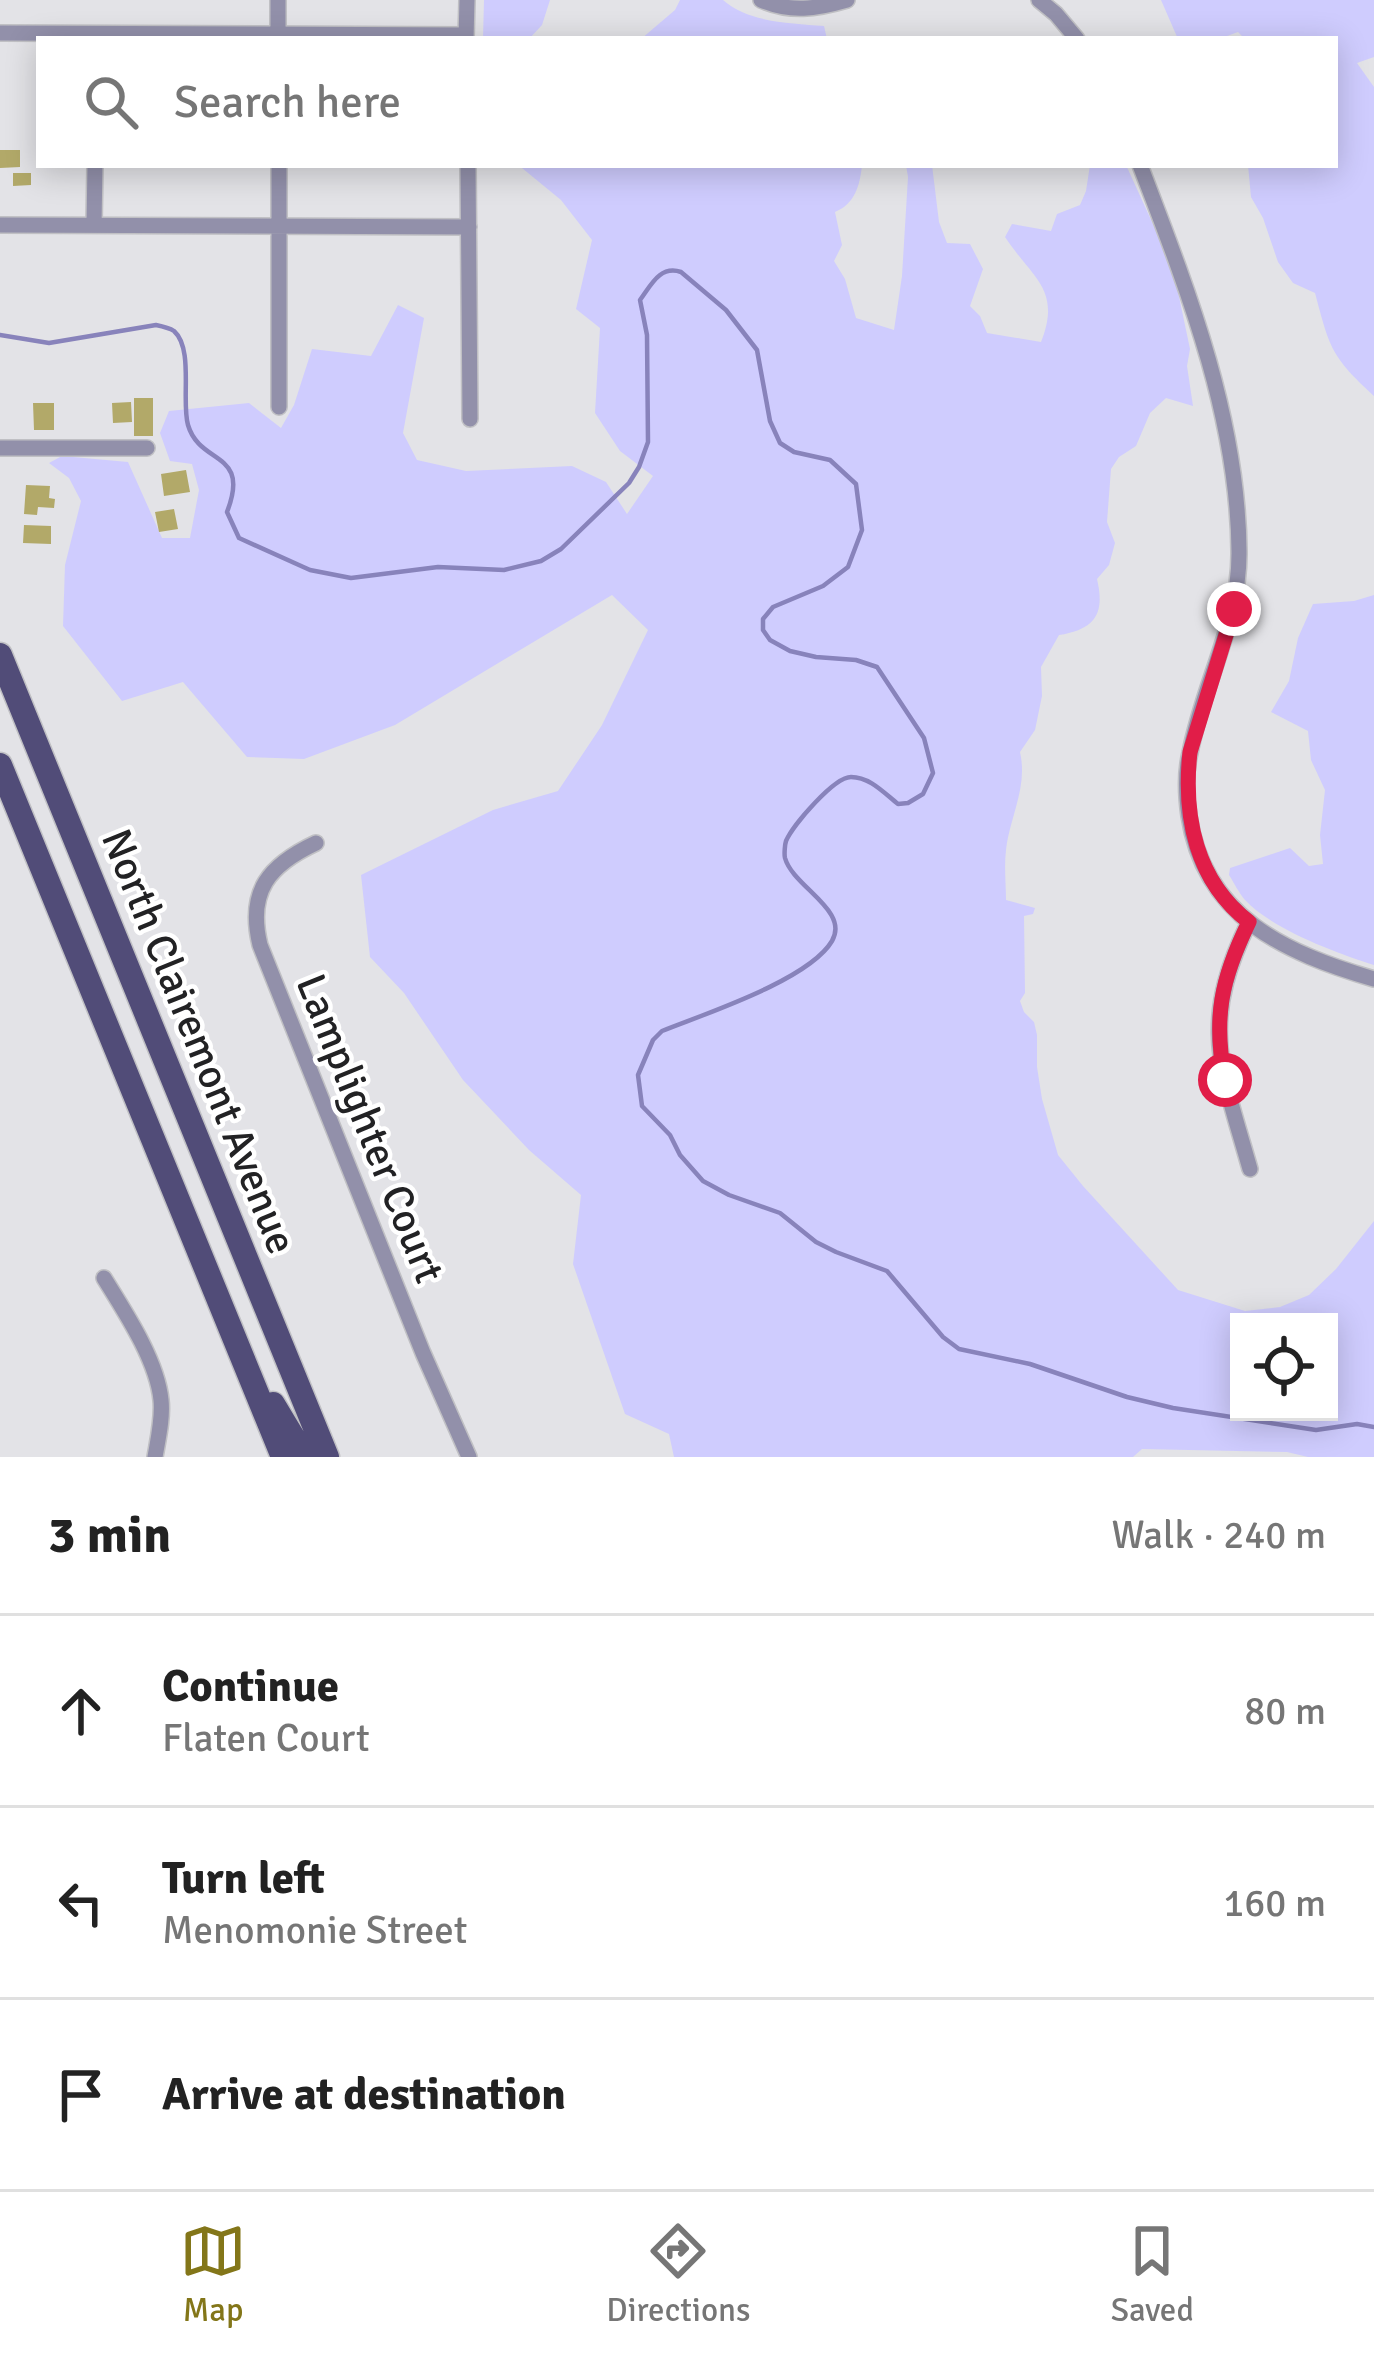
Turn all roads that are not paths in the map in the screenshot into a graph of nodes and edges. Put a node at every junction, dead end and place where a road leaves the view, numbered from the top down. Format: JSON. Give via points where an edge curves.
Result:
{"nodes":[{"id":1,"x":278,"y":0,"type":"edge"},
{"id":2,"x":466,"y":0,"type":"edge"},
{"id":3,"x":761,"y":0,"type":"edge"},
{"id":4,"x":847,"y":0,"type":"edge"},
{"id":5,"x":1040,"y":0,"type":"edge"},
{"id":6,"x":0,"y":34,"type":"edge"},
{"id":7,"x":97,"y":35,"type":"edge"},
{"id":8,"x":278,"y":36,"type":"edge"},
{"id":9,"x":466,"y":36,"type":"edge"},
{"id":10,"x":1075,"y":36,"type":"edge"},
{"id":11,"x":95,"y":168,"type":"edge"},
{"id":12,"x":279,"y":168,"type":"edge"},
{"id":13,"x":468,"y":168,"type":"edge"},
{"id":14,"x":1141,"y":168,"type":"edge"},
{"id":15,"x":94,"y":224,"type":"junction"},
{"id":16,"x":0,"y":225,"type":"edge"},
{"id":17,"x":279,"y":227,"type":"junction"},
{"id":18,"x":469,"y":227,"type":"junction"},
{"id":19,"x":279,"y":407,"type":"dead end"},
{"id":20,"x":470,"y":419,"type":"dead end"},
{"id":21,"x":0,"y":448,"type":"edge"},
{"id":22,"x":147,"y":448,"type":"dead end"},
{"id":23,"x":0,"y":655,"type":"edge"},
{"id":24,"x":0,"y":765,"type":"edge"},
{"id":25,"x":316,"y":843,"type":"dead end"},
{"id":26,"x":1249,"y":922,"type":"junction"},
{"id":27,"x":1374,"y":980,"type":"edge"},
{"id":28,"x":1250,"y":1169,"type":"dead end"},
{"id":29,"x":104,"y":1278,"type":"dead end"},
{"id":30,"x":242,"y":1357,"type":"junction"},
{"id":31,"x":154,"y":1457,"type":"edge"},
{"id":32,"x":283,"y":1457,"type":"edge"},
{"id":33,"x":305,"y":1457,"type":"edge"},
{"id":34,"x":327,"y":1457,"type":"edge"},
{"id":35,"x":470,"y":1457,"type":"edge"}],
"edges":[{"from":1,"to":8,"type":"street"},
{"from":2,"to":9,"type":"street"},
{"from":3,"to":4,"type":"street","via":[[803,10]]},
{"from":5,"to":10,"type":"street"},
{"from":6,"to":7,"type":"street"},
{"from":7,"to":8,"type":"street"},
{"from":11,"to":15,"type":"street"},
{"from":12,"to":17,"type":"street"},
{"from":13,"to":18,"type":"street"},
{"from":14,"to":26,"type":"street","via":[[1212,371],[1238,512],[1234,609],[1190,752],[1187,800],[1210,880]]},
{"from":15,"to":16,"type":"street"},
{"from":15,"to":17,"type":"street"},
{"from":17,"to":18,"type":"street"},
{"from":17,"to":19,"type":"street"},
{"from":18,"to":20,"type":"street"},
{"from":21,"to":22,"type":"street"},
{"from":23,"to":34,"type":"main road","name":"North Clairemont Avenue"},
{"from":24,"to":30,"type":"main road","name":"North Clairemont Avenue"},
{"from":25,"to":35,"type":"street","name":"Lamplighter Court","via":[[276,867],[254,923]]},
{"from":26,"to":27,"type":"street"},
{"from":26,"to":28,"type":"street","via":[[1225,980],[1217,1027]]},
{"from":29,"to":31,"type":"street","via":[[141,1338],[161,1398]]},
{"from":30,"to":32,"type":"main road","name":"North Clairemont Avenue"},
{"from":30,"to":33,"type":"main road"}]}
